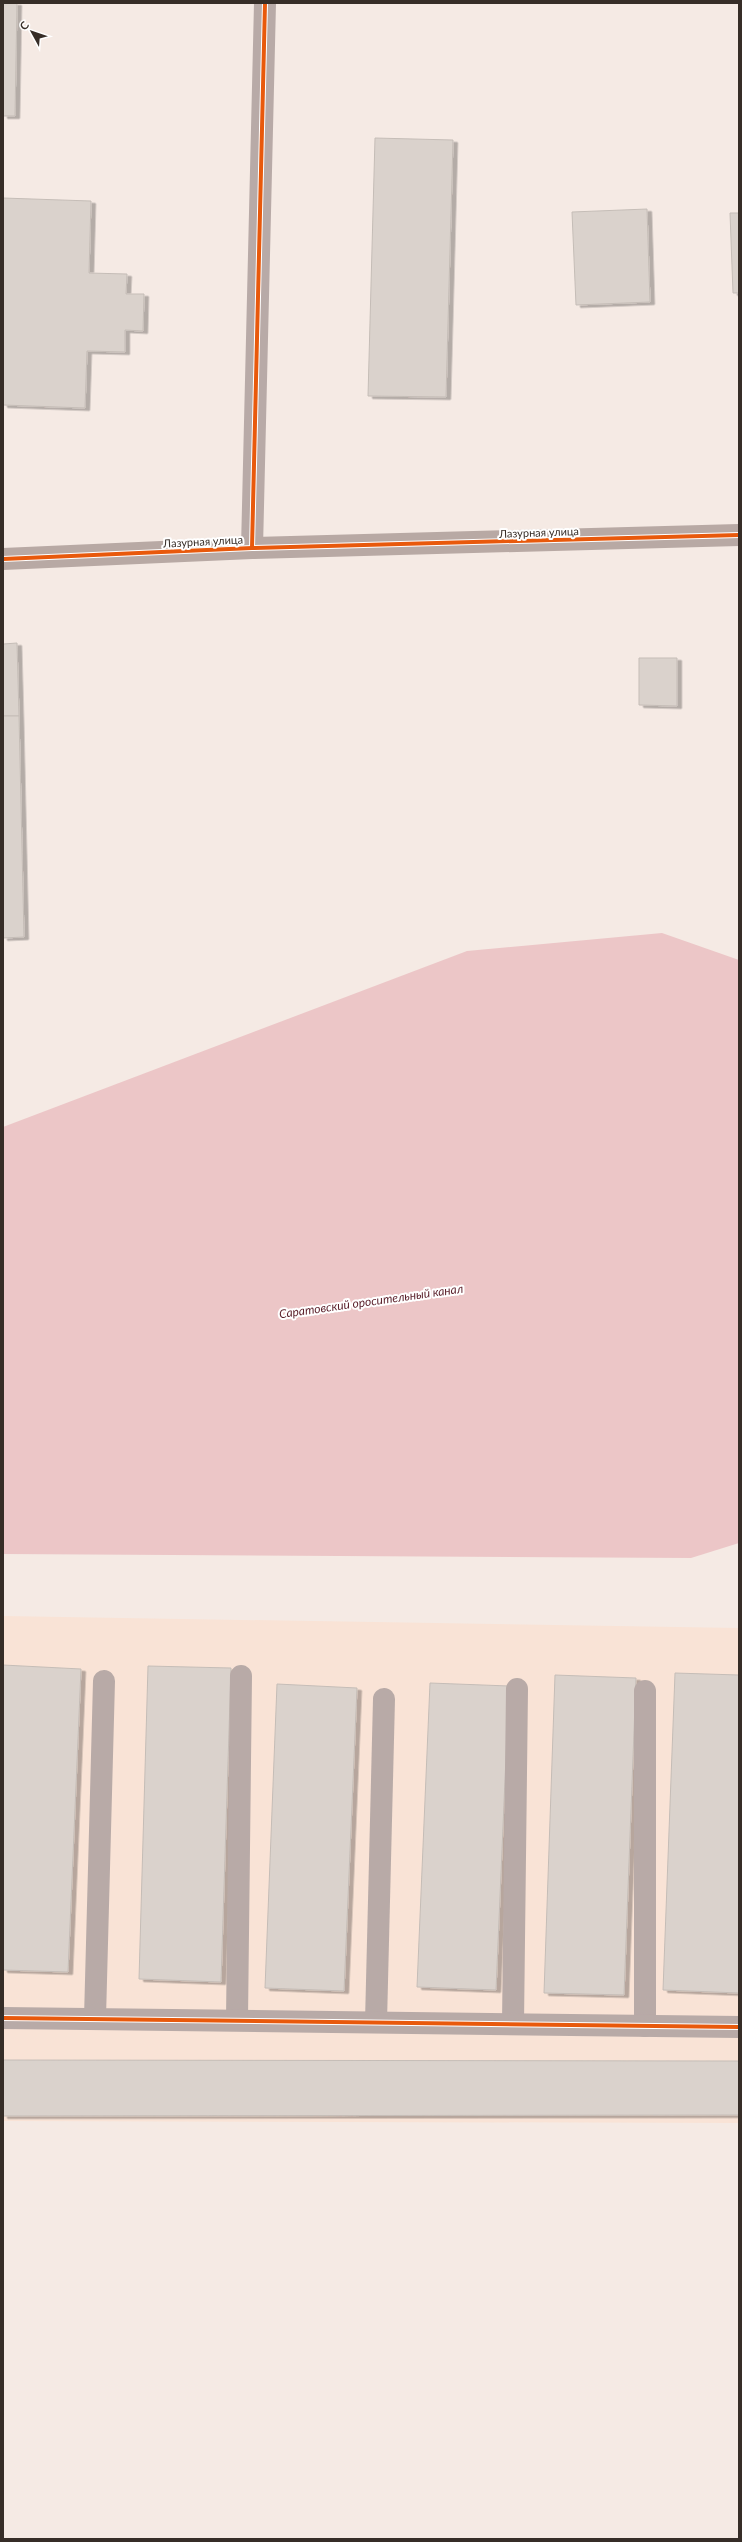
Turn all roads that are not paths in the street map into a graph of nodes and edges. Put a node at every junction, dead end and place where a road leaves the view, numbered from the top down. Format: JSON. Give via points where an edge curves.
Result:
{"nodes":[{"id":1,"x":265,"y":3,"type":"edge"},
{"id":2,"x":739,"y":535,"type":"edge"},
{"id":3,"x":252,"y":548,"type":"junction"},
{"id":4,"x":3,"y":559,"type":"edge"},
{"id":5,"x":241,"y":1676,"type":"dead end"},
{"id":6,"x":104,"y":1681,"type":"dead end"},
{"id":7,"x":517,"y":1689,"type":"dead end"},
{"id":8,"x":645,"y":1691,"type":"dead end"},
{"id":9,"x":384,"y":1699,"type":"dead end"},
{"id":10,"x":3,"y":2018,"type":"edge"},
{"id":11,"x":95,"y":2018,"type":"junction"},
{"id":12,"x":237,"y":2020,"type":"junction"},
{"id":13,"x":376,"y":2022,"type":"junction"},
{"id":14,"x":513,"y":2024,"type":"junction"},
{"id":15,"x":645,"y":2026,"type":"junction"},
{"id":16,"x":739,"y":2027,"type":"edge"}],
"edges":[{"from":1,"to":3,"type":"street"},
{"from":2,"to":3,"type":"street","name":"Лазурная улица"},
{"from":3,"to":4,"type":"street","name":"Лазурная улица"},
{"from":5,"to":12,"type":"street"},
{"from":6,"to":11,"type":"street"},
{"from":7,"to":14,"type":"street"},
{"from":8,"to":15,"type":"street"},
{"from":9,"to":13,"type":"street"},
{"from":10,"to":11,"type":"street"},
{"from":11,"to":12,"type":"street"},
{"from":12,"to":13,"type":"street"},
{"from":13,"to":14,"type":"street"},
{"from":14,"to":15,"type":"street"},
{"from":15,"to":16,"type":"street"}]}
